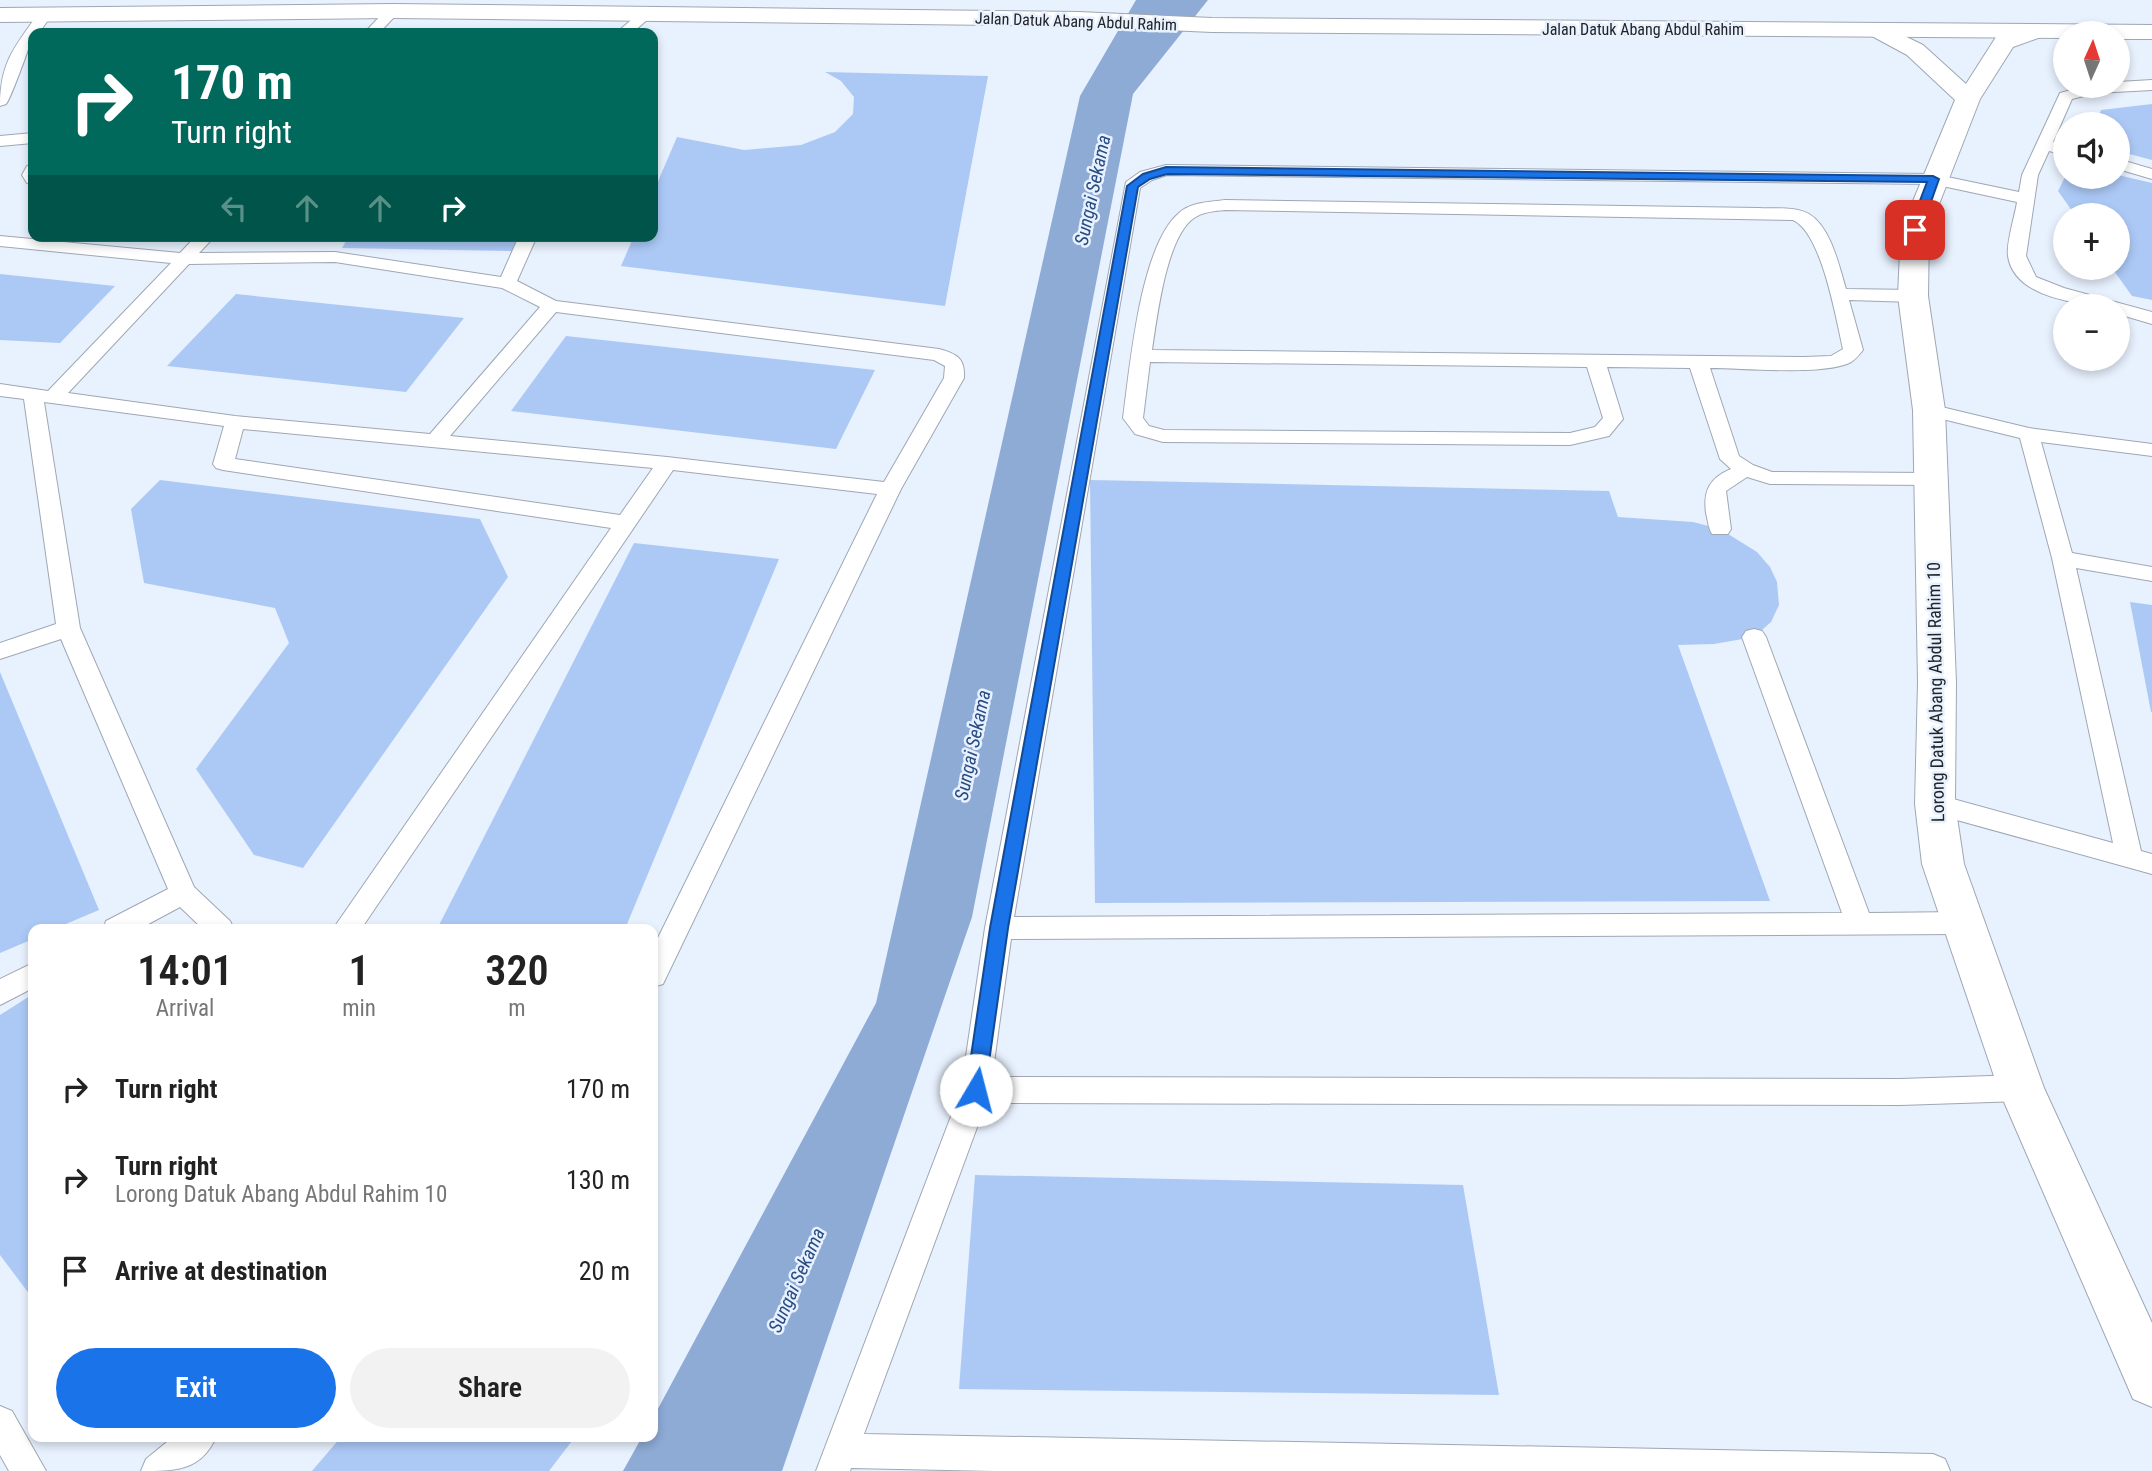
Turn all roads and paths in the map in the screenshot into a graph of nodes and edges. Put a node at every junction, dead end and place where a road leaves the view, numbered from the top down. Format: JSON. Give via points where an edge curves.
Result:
{"nodes":[{"id":1,"x":393,"y":11,"type":"junction"},
{"id":2,"x":46,"y":13,"type":"junction"},
{"id":3,"x":648,"y":13,"type":"junction"},
{"id":4,"x":0,"y":15,"type":"edge"},
{"id":5,"x":36,"y":28,"type":"edge"},
{"id":6,"x":376,"y":28,"type":"edge"},
{"id":7,"x":629,"y":28,"type":"edge"},
{"id":8,"x":1878,"y":30,"type":"junction"},
{"id":9,"x":2033,"y":32,"type":"junction"},
{"id":10,"x":2152,"y":32,"type":"edge"},
{"id":11,"x":28,"y":39,"type":"edge"},
{"id":12,"x":17,"y":55,"type":"junction"},
{"id":13,"x":0,"y":56,"type":"edge"},
{"id":14,"x":2152,"y":85,"type":"edge"},
{"id":15,"x":1968,"y":99,"type":"junction"},
{"id":16,"x":0,"y":101,"type":"edge"},
{"id":17,"x":28,"y":138,"type":"edge"},
{"id":18,"x":0,"y":141,"type":"edge"},
{"id":19,"x":2044,"y":144,"type":"junction"},
{"id":20,"x":2053,"y":147,"type":"edge"},
{"id":21,"x":2130,"y":168,"type":"edge"},
{"id":22,"x":2152,"y":174,"type":"edge"},
{"id":23,"x":1933,"y":179,"type":"junction"},
{"id":24,"x":2026,"y":199,"type":"junction"},
{"id":25,"x":0,"y":242,"type":"edge"},
{"id":26,"x":201,"y":242,"type":"edge"},
{"id":27,"x":343,"y":242,"type":"edge"},
{"id":28,"x":525,"y":242,"type":"edge"},
{"id":29,"x":335,"y":257,"type":"junction"},
{"id":30,"x":187,"y":259,"type":"junction"},
{"id":31,"x":507,"y":283,"type":"junction"},
{"id":32,"x":1838,"y":294,"type":"junction"},
{"id":33,"x":2064,"y":294,"type":"edge"},
{"id":34,"x":1913,"y":296,"type":"junction"},
{"id":35,"x":551,"y":306,"type":"junction"},
{"id":36,"x":2130,"y":312,"type":"edge"},
{"id":37,"x":2152,"y":318,"type":"edge"},
{"id":38,"x":1142,"y":356,"type":"junction"},
{"id":39,"x":1595,"y":360,"type":"junction"},
{"id":40,"x":1698,"y":361,"type":"junction"},
{"id":41,"x":0,"y":390,"type":"edge"},
{"id":42,"x":44,"y":395,"type":"junction"},
{"id":43,"x":1929,"y":410,"type":"junction"},
{"id":44,"x":235,"y":422,"type":"junction"},
{"id":45,"x":2029,"y":434,"type":"junction"},
{"id":46,"x":435,"y":441,"type":"junction"},
{"id":47,"x":2152,"y":450,"type":"edge"},
{"id":48,"x":667,"y":463,"type":"junction"},
{"id":49,"x":1746,"y":470,"type":"junction"},
{"id":50,"x":1931,"y":479,"type":"junction"},
{"id":51,"x":890,"y":489,"type":"junction"},
{"id":52,"x":627,"y":523,"type":"junction"},
{"id":53,"x":1720,"y":529,"type":"dead end"},
{"id":54,"x":2063,"y":558,"type":"junction"},
{"id":55,"x":2152,"y":573,"type":"edge"},
{"id":56,"x":68,"y":628,"type":"junction"},
{"id":57,"x":1754,"y":637,"type":"dead end"},
{"id":58,"x":0,"y":651,"type":"edge"},
{"id":59,"x":1935,"y":804,"type":"junction"},
{"id":60,"x":2140,"y":861,"type":"edge"},
{"id":61,"x":183,"y":893,"type":"junction"},
{"id":62,"x":1859,"y":923,"type":"junction"},
{"id":63,"x":1963,"y":923,"type":"junction"},
{"id":64,"x":125,"y":924,"type":"edge"},
{"id":65,"x":215,"y":924,"type":"edge"},
{"id":66,"x":349,"y":924,"type":"edge"},
{"id":67,"x":999,"y":928,"type":"junction"},
{"id":68,"x":658,"y":966,"type":"edge"},
{"id":69,"x":28,"y":977,"type":"edge"},
{"id":70,"x":0,"y":993,"type":"edge"},
{"id":71,"x":2021,"y":1088,"type":"junction"},
{"id":72,"x":976,"y":1090,"type":"junction"},
{"id":73,"x":2152,"y":1381,"type":"edge"},
{"id":74,"x":0,"y":1423,"type":"edge"},
{"id":75,"x":193,"y":1442,"type":"edge"},
{"id":76,"x":837,"y":1461,"type":"edge"},
{"id":77,"x":29,"y":1471,"type":"edge"},
{"id":78,"x":158,"y":1471,"type":"edge"},
{"id":79,"x":1933,"y":1471,"type":"edge"}],
"edges":[{"from":1,"to":2,"type":"street","name":"Jalan Datuk Abang Abdul Rahim"},
{"from":1,"to":3,"type":"street","name":"Jalan Datuk Abang Abdul Rahim"},
{"from":1,"to":6,"type":"lane"},
{"from":2,"to":4,"type":"street","name":"Jalan Datuk Abang Abdul Rahim"},
{"from":2,"to":5,"type":"lane"},
{"from":3,"to":7,"type":"lane"},
{"from":3,"to":8,"type":"street","name":"Jalan Datuk Abang Abdul Rahim","via":[[1212,25]]},
{"from":8,"to":9,"type":"street","name":"Jalan Datuk Abang Abdul Rahim"},
{"from":8,"to":15,"type":"street","via":[[1915,50]]},
{"from":9,"to":10,"type":"street","name":"Jalan Datuk Abang Abdul Rahim"},
{"from":9,"to":15,"type":"street","name":"Lorong Datuk Abang Abdul Rahim 10","via":[[2004,42]]},
{"from":11,"to":12,"type":"lane"},
{"from":12,"to":13,"type":"lane"},
{"from":12,"to":16,"type":"lane"},
{"from":14,"to":19,"type":"lane","via":[[2095,88],[2066,96]]},
{"from":15,"to":23,"type":"street","name":"Lorong Datuk Abang Abdul Rahim 10"},
{"from":17,"to":18,"type":"lane"},
{"from":19,"to":20,"type":"lane"},
{"from":19,"to":24,"type":"lane","via":[[2029,175]]},
{"from":21,"to":22,"type":"lane"},
{"from":23,"to":24,"type":"lane"},
{"from":23,"to":34,"type":"street","name":"Lorong Datuk Abang Abdul Rahim 10","via":[[1915,230]]},
{"from":23,"to":67,"type":"lane","via":[[1166,170],[1132,186]]},
{"from":24,"to":33,"type":"lane","via":[[2017,256],[2029,280]]},
{"from":25,"to":30,"type":"lane"},
{"from":26,"to":30,"type":"lane"},
{"from":27,"to":29,"type":"lane"},
{"from":28,"to":31,"type":"lane"},
{"from":29,"to":30,"type":"lane"},
{"from":29,"to":31,"type":"lane"},
{"from":30,"to":42,"type":"lane"},
{"from":31,"to":35,"type":"lane"},
{"from":32,"to":34,"type":"lane"},
{"from":32,"to":38,"type":"lane","via":[[1822,243],[1810,222],[1800,216],[1225,205],[1199,208],[1183,218],[1168,237]]},
{"from":32,"to":40,"type":"lane","via":[[1853,350],[1848,357],[1804,363]]},
{"from":34,"to":43,"type":"street","name":"Lorong Datuk Abang Abdul Rahim 10"},
{"from":35,"to":46,"type":"lane"},
{"from":35,"to":51,"type":"lane","via":[[939,355],[956,363],[954,378]]},
{"from":36,"to":37,"type":"lane"},
{"from":38,"to":39,"type":"lane"},
{"from":38,"to":39,"type":"lane","via":[[1133,418],[1142,429],[1163,436],[1570,439],[1602,432],[1613,419]]},
{"from":39,"to":40,"type":"lane"},
{"from":40,"to":49,"type":"lane","via":[[1730,458]]},
{"from":41,"to":42,"type":"lane"},
{"from":42,"to":44,"type":"lane"},
{"from":42,"to":56,"type":"lane"},
{"from":43,"to":45,"type":"lane"},
{"from":43,"to":50,"type":"street","name":"Lorong Datuk Abang Abdul Rahim 10"},
{"from":44,"to":46,"type":"lane"},
{"from":44,"to":52,"type":"lane","via":[[223,464]]},
{"from":45,"to":47,"type":"lane"},
{"from":45,"to":54,"type":"lane"},
{"from":46,"to":48,"type":"lane"},
{"from":48,"to":51,"type":"lane"},
{"from":48,"to":52,"type":"lane"},
{"from":49,"to":50,"type":"lane","via":[[1770,478]]},
{"from":49,"to":53,"type":"lane","via":[[1716,488]]},
{"from":50,"to":59,"type":"street","name":"Lorong Datuk Abang Abdul Rahim 10","via":[[1937,682]]},
{"from":51,"to":68,"type":"lane"},
{"from":52,"to":66,"type":"lane"},
{"from":54,"to":55,"type":"lane"},
{"from":54,"to":60,"type":"lane"},
{"from":56,"to":58,"type":"lane"},
{"from":56,"to":61,"type":"lane"},
{"from":57,"to":62,"type":"lane"},
{"from":59,"to":60,"type":"lane"},
{"from":59,"to":63,"type":"street","name":"Lorong Datuk Abang Abdul Rahim 10","via":[[1943,864]]},
{"from":61,"to":64,"type":"lane"},
{"from":61,"to":65,"type":"lane"},
{"from":62,"to":63,"type":"lane"},
{"from":62,"to":67,"type":"lane"},
{"from":63,"to":71,"type":"street","name":"Lorong Datuk Abang Abdul Rahim 10"},
{"from":67,"to":72,"type":"lane"},
{"from":69,"to":70,"type":"lane"},
{"from":71,"to":72,"type":"lane","via":[[1900,1092]]},
{"from":71,"to":73,"type":"street","name":"Lorong Datuk Abang Abdul Rahim 10"},
{"from":72,"to":76,"type":"lane"},
{"from":74,"to":77,"type":"lane"},
{"from":75,"to":78,"type":"lane"},
{"from":76,"to":79,"type":"lane"}]}
